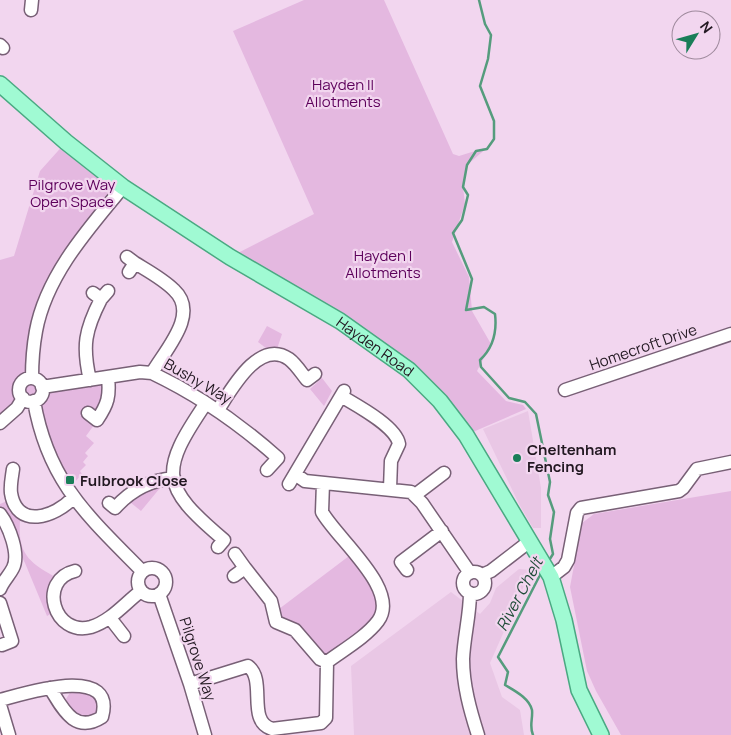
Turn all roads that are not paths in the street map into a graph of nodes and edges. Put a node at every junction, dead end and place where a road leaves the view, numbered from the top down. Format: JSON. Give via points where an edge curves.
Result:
{"nodes":[{"id":1,"x":0,"y":84,"type":"edge"},
{"id":2,"x":123,"y":187,"type":"junction"},
{"id":3,"x":130,"y":264,"type":"dead end"},
{"id":4,"x":101,"y":294,"type":"dead end"},
{"id":5,"x":731,"y":334,"type":"edge"},
{"id":6,"x":152,"y":373,"type":"junction"},
{"id":7,"x":315,"y":374,"type":"dead end"},
{"id":8,"x":32,"y":378,"type":"junction"},
{"id":9,"x":108,"y":378,"type":"junction"},
{"id":10,"x":90,"y":380,"type":"junction"},
{"id":11,"x":42,"y":387,"type":"junction"},
{"id":12,"x":565,"y":390,"type":"dead end"},
{"id":13,"x":29,"y":400,"type":"junction"},
{"id":14,"x":206,"y":403,"type":"junction"},
{"id":15,"x":218,"y":410,"type":"junction"},
{"id":16,"x":88,"y":413,"type":"dead end"},
{"id":17,"x":0,"y":423,"type":"edge"},
{"id":18,"x":731,"y":462,"type":"edge"},
{"id":19,"x":13,"y":469,"type":"dead end"},
{"id":20,"x":267,"y":470,"type":"dead end"},
{"id":21,"x":444,"y":472,"type":"dead end"},
{"id":22,"x":174,"y":478,"type":"junction"},
{"id":23,"x":323,"y":484,"type":"junction"},
{"id":24,"x":390,"y":488,"type":"junction"},
{"id":25,"x":415,"y":495,"type":"junction"},
{"id":26,"x":72,"y":498,"type":"junction"},
{"id":27,"x":109,"y":503,"type":"dead end"},
{"id":28,"x":0,"y":514,"type":"edge"},
{"id":29,"x":442,"y":531,"type":"junction"},
{"id":30,"x":530,"y":541,"type":"junction"},
{"id":31,"x":6,"y":547,"type":"edge"},
{"id":32,"x":218,"y":547,"type":"dead end"},
{"id":33,"x":234,"y":554,"type":"dead end"},
{"id":34,"x":245,"y":568,"type":"junction"},
{"id":35,"x":407,"y":570,"type":"dead end"},
{"id":36,"x":547,"y":570,"type":"junction"},
{"id":37,"x":74,"y":571,"type":"dead end"},
{"id":38,"x":142,"y":571,"type":"junction"},
{"id":39,"x":476,"y":574,"type":"junction"},
{"id":40,"x":234,"y":576,"type":"dead end"},
{"id":41,"x":0,"y":589,"type":"edge"},
{"id":42,"x":141,"y":591,"type":"junction"},
{"id":43,"x":159,"y":594,"type":"junction"},
{"id":44,"x":0,"y":603,"type":"edge"},
{"id":45,"x":110,"y":618,"type":"junction"},
{"id":46,"x":124,"y":636,"type":"dead end"},
{"id":47,"x":2,"y":645,"type":"dead end"},
{"id":48,"x":327,"y":662,"type":"junction"},
{"id":49,"x":190,"y":684,"type":"junction"},
{"id":50,"x":50,"y":688,"type":"junction"},
{"id":51,"x":0,"y":700,"type":"edge"},
{"id":52,"x":0,"y":705,"type":"edge"},
{"id":53,"x":91,"y":731,"type":"edge"},
{"id":54,"x":9,"y":735,"type":"edge"},
{"id":55,"x":205,"y":735,"type":"edge"},
{"id":56,"x":478,"y":735,"type":"edge"},
{"id":57,"x":601,"y":735,"type":"edge"}],
"edges":[{"from":1,"to":2,"type":"main road","name":"Hayden Road"},
{"from":2,"to":8,"type":"street","via":[[63,264],[51,286],[36,331]]},
{"from":2,"to":30,"type":"main road","name":"Hayden Road","via":[[230,256],[324,310],[409,370],[440,401],[466,434]]},
{"from":3,"to":6,"type":"street","via":[[176,291],[184,308],[182,322]]},
{"from":4,"to":10,"type":"street","via":[[86,337],[85,359]]},
{"from":5,"to":12,"type":"street","name":"Homecroft Drive"},
{"from":6,"to":9,"type":"street","name":"Bushy Way"},
{"from":6,"to":14,"type":"street","name":"Bushy Way"},
{"from":7,"to":15,"type":"street","via":[[307,380],[290,360],[275,355],[262,357],[252,364]]},
{"from":8,"to":11,"type":"street"},
{"from":8,"to":13,"type":"street","via":[[24,380],[19,393]]},
{"from":9,"to":10,"type":"street","name":"Bushy Way"},
{"from":9,"to":16,"type":"street","via":[[108,404],[96,420]]},
{"from":10,"to":11,"type":"street","name":"Bushy Way"},
{"from":11,"to":13,"type":"street","via":[[40,396]]},
{"from":13,"to":17,"type":"street"},
{"from":13,"to":26,"type":"street","via":[[48,455]]},
{"from":14,"to":15,"type":"street","name":"Bushy Way"},
{"from":14,"to":22,"type":"street","via":[[179,444]]},
{"from":15,"to":20,"type":"street","name":"Bushy Way","via":[[278,458]]},
{"from":18,"to":36,"type":"street","via":[[697,469],[679,491],[581,508],[577,513],[566,564]]},
{"from":19,"to":26,"type":"street","via":[[12,499],[26,514],[48,516]]},
{"from":21,"to":25,"type":"street"},
{"from":22,"to":27,"type":"street","via":[[142,486],[115,508]]},
{"from":22,"to":32,"type":"street","via":[[184,504],[224,540]]},
{"from":23,"to":24,"type":"street"},
{"from":23,"to":24,"type":"street","via":[[292,479],[342,394],[397,437],[399,444],[391,462]]},
{"from":23,"to":48,"type":"street","via":[[322,512],[375,580],[384,600],[383,612],[377,622]]},
{"from":24,"to":25,"type":"street","via":[[408,490]]},
{"from":25,"to":29,"type":"street"},
{"from":26,"to":38,"type":"street"},
{"from":28,"to":31,"type":"street"},
{"from":29,"to":35,"type":"street","via":[[401,562]]},
{"from":29,"to":39,"type":"street"},
{"from":30,"to":36,"type":"main road","name":"Hayden Road"},
{"from":30,"to":39,"type":"street","via":[[491,571]]},
{"from":31,"to":41,"type":"street","via":[[14,563]]},
{"from":33,"to":34,"type":"street"},
{"from":34,"to":40,"type":"street"},
{"from":34,"to":48,"type":"street","via":[[271,601],[276,622],[294,630],[320,659]]},
{"from":36,"to":57,"type":"main road","name":"Hayden Road","via":[[564,620],[579,690]]},
{"from":37,"to":45,"type":"street","via":[[63,575],[54,589],[53,600],[58,616],[72,626],[84,628]]},
{"from":38,"to":42,"type":"street","via":[[138,578]]},
{"from":38,"to":43,"type":"street","via":[[156,568],[163,573],[166,583]]},
{"from":39,"to":56,"type":"street","via":[[484,579],[483,589],[476,594],[470,593],[464,673],[467,700]]},
{"from":42,"to":43,"type":"street","via":[[148,596]]},
{"from":42,"to":45,"type":"street"},
{"from":43,"to":49,"type":"street","name":"Pilgrove Way"},
{"from":44,"to":47,"type":"street","via":[[12,641]]},
{"from":45,"to":46,"type":"street"},
{"from":48,"to":49,"type":"street","via":[[328,715],[321,723],[272,729],[266,726],[260,719],[254,674],[248,666]]},
{"from":49,"to":55,"type":"street","name":"Pilgrove Way"},
{"from":50,"to":51,"type":"street"},
{"from":50,"to":53,"type":"street","via":[[68,721]]},
{"from":50,"to":53,"type":"street","via":[[77,686],[99,692],[104,710]]},
{"from":52,"to":54,"type":"street"}]}
